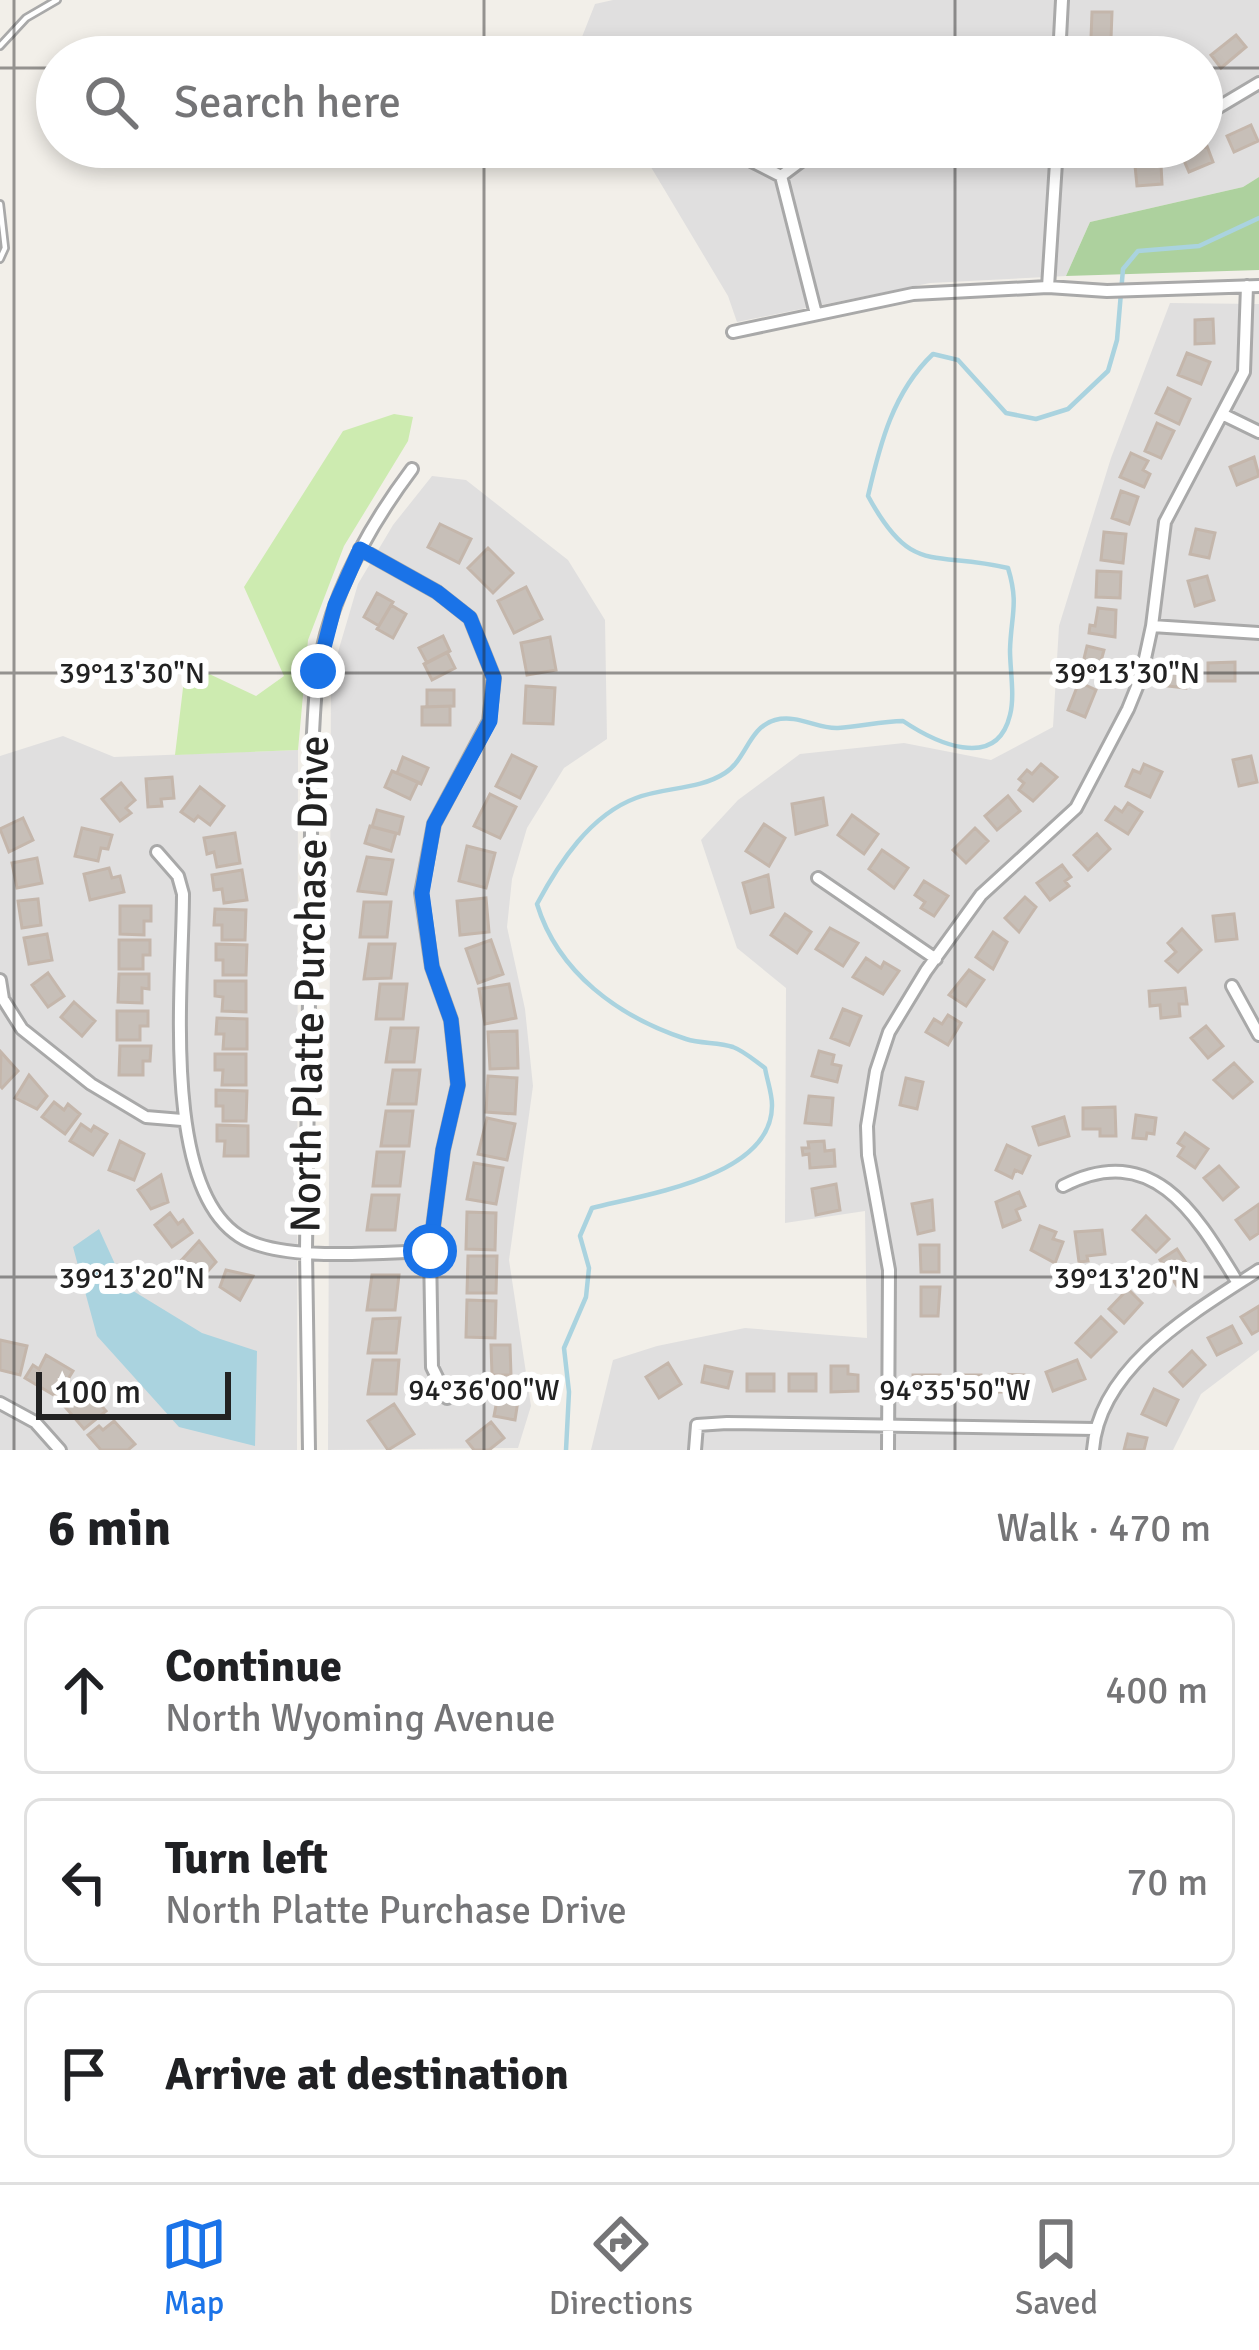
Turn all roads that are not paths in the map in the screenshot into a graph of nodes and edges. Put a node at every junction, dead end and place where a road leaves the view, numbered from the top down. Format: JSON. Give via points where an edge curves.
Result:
{"nodes":[{"id":1,"x":57,"y":0,"type":"edge"},
{"id":2,"x":1062,"y":0,"type":"edge"},
{"id":3,"x":1060,"y":36,"type":"edge"},
{"id":4,"x":0,"y":46,"type":"edge"},
{"id":5,"x":1259,"y":83,"type":"edge"},
{"id":6,"x":1223,"y":104,"type":"edge"},
{"id":7,"x":765,"y":168,"type":"edge"},
{"id":8,"x":792,"y":168,"type":"edge"},
{"id":9,"x":1056,"y":168,"type":"edge"},
{"id":10,"x":781,"y":176,"type":"junction"},
{"id":11,"x":0,"y":204,"type":"edge"},
{"id":12,"x":0,"y":259,"type":"edge"},
{"id":13,"x":1253,"y":286,"type":"edge"},
{"id":14,"x":1048,"y":287,"type":"junction"},
{"id":15,"x":816,"y":314,"type":"junction"},
{"id":16,"x":733,"y":332,"type":"dead end"},
{"id":17,"x":1224,"y":415,"type":"junction"},
{"id":18,"x":1259,"y":432,"type":"edge"},
{"id":19,"x":412,"y":469,"type":"dead end"},
{"id":20,"x":360,"y":549,"type":"junction"},
{"id":21,"x":1152,"y":626,"type":"junction"},
{"id":22,"x":1259,"y":633,"type":"edge"},
{"id":23,"x":157,"y":852,"type":"dead end"},
{"id":24,"x":818,"y":878,"type":"dead end"},
{"id":25,"x":936,"y":959,"type":"junction"},
{"id":26,"x":0,"y":980,"type":"edge"},
{"id":27,"x":1232,"y":986,"type":"dead end"},
{"id":28,"x":1259,"y":1035,"type":"edge"},
{"id":29,"x":182,"y":1120,"type":"junction"},
{"id":30,"x":1063,"y":1186,"type":"dead end"},
{"id":31,"x":306,"y":1251,"type":"junction"},
{"id":32,"x":430,"y":1251,"type":"junction"},
{"id":33,"x":1259,"y":1270,"type":"edge"},
{"id":34,"x":1238,"y":1283,"type":"junction"},
{"id":35,"x":447,"y":1398,"type":"dead end"},
{"id":36,"x":0,"y":1403,"type":"edge"},
{"id":37,"x":888,"y":1426,"type":"junction"},
{"id":38,"x":1095,"y":1429,"type":"junction"},
{"id":39,"x":60,"y":1450,"type":"edge"},
{"id":40,"x":309,"y":1450,"type":"edge"},
{"id":41,"x":695,"y":1450,"type":"edge"},
{"id":42,"x":888,"y":1450,"type":"edge"},
{"id":43,"x":1094,"y":1450,"type":"edge"}],
"edges":[{"from":1,"to":4,"type":"lane"},
{"from":2,"to":3,"type":"street"},
{"from":5,"to":6,"type":"street"},
{"from":7,"to":10,"type":"street"},
{"from":8,"to":10,"type":"street"},
{"from":9,"to":14,"type":"street"},
{"from":10,"to":15,"type":"street"},
{"from":11,"to":12,"type":"lane"},
{"from":13,"to":14,"type":"street"},
{"from":13,"to":17,"type":"street","via":[[1246,359]]},
{"from":14,"to":15,"type":"street","via":[[913,295]]},
{"from":15,"to":16,"type":"street"},
{"from":17,"to":18,"type":"street"},
{"from":17,"to":21,"type":"street","via":[[1165,522]]},
{"from":19,"to":20,"type":"street","name":"North Platte Purchase Drive"},
{"from":20,"to":31,"type":"street","name":"North Platte Purchase Drive","via":[[318,671]]},
{"from":20,"to":32,"type":"street","via":[[470,618],[494,678],[490,721],[434,824],[422,893],[458,1085]]},
{"from":21,"to":22,"type":"street"},
{"from":21,"to":25,"type":"street","via":[[1136,692],[1076,808],[981,895]]},
{"from":23,"to":29,"type":"street","via":[[183,894]]},
{"from":24,"to":25,"type":"street"},
{"from":25,"to":37,"type":"street","via":[[889,1032],[867,1126],[889,1270]]},
{"from":26,"to":29,"type":"street","via":[[22,1029],[91,1084],[146,1117]]},
{"from":27,"to":28,"type":"street"},
{"from":29,"to":31,"type":"street","via":[[201,1192],[218,1214],[239,1236]]},
{"from":30,"to":34,"type":"street","via":[[1109,1171],[1162,1185],[1191,1210]]},
{"from":31,"to":32,"type":"street"},
{"from":31,"to":40,"type":"street","name":"North Platte Purchase Drive"},
{"from":32,"to":35,"type":"street","via":[[432,1367]]},
{"from":33,"to":34,"type":"street"},
{"from":34,"to":38,"type":"street","via":[[1143,1354]]},
{"from":36,"to":39,"type":"street","via":[[35,1422]]},
{"from":37,"to":38,"type":"street"},
{"from":37,"to":41,"type":"street","via":[[697,1425]]},
{"from":37,"to":42,"type":"street"},
{"from":38,"to":43,"type":"street"}]}
